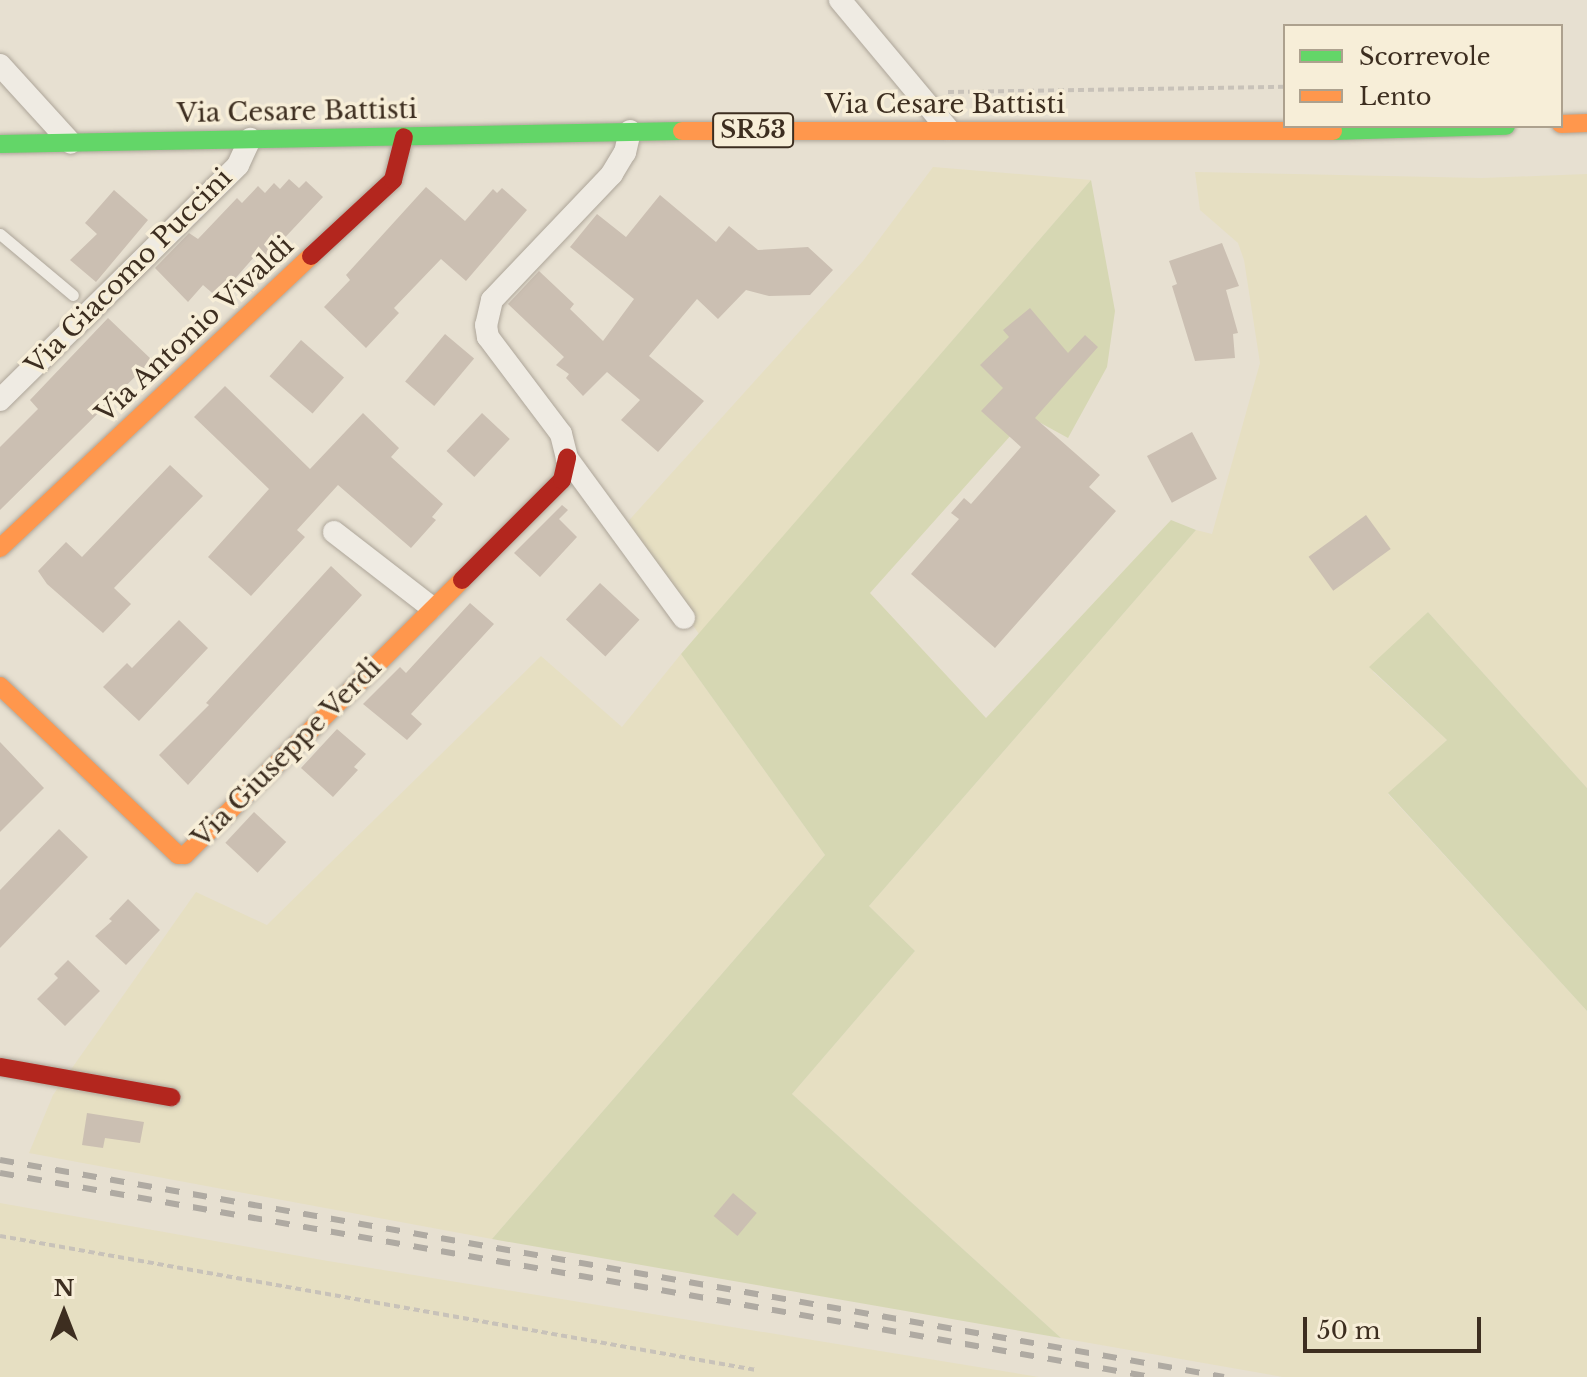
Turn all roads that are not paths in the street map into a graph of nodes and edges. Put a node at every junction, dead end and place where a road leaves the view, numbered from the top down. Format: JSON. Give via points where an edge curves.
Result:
{"nodes":[{"id":1,"x":840,"y":0,"type":"edge"},
{"id":2,"x":0,"y":65,"type":"edge"},
{"id":3,"x":1587,"y":123,"type":"edge"},
{"id":4,"x":1563,"y":124,"type":"edge"},
{"id":5,"x":1433,"y":128,"type":"edge"},
{"id":6,"x":948,"y":129,"type":"junction"},
{"id":7,"x":630,"y":131,"type":"junction"},
{"id":8,"x":404,"y":137,"type":"junction"},
{"id":9,"x":250,"y":139,"type":"junction"},
{"id":10,"x":71,"y":143,"type":"junction"},
{"id":11,"x":0,"y":144,"type":"edge"},
{"id":12,"x":0,"y":234,"type":"edge"},
{"id":13,"x":73,"y":295,"type":"dead end"},
{"id":14,"x":0,"y":400,"type":"edge"},
{"id":15,"x":567,"y":458,"type":"junction"},
{"id":16,"x":334,"y":532,"type":"dead end"},
{"id":17,"x":0,"y":548,"type":"edge"},
{"id":18,"x":431,"y":607,"type":"junction"},
{"id":19,"x":684,"y":618,"type":"dead end"},
{"id":20,"x":0,"y":686,"type":"edge"},
{"id":21,"x":0,"y":1067,"type":"edge"},
{"id":22,"x":171,"y":1097,"type":"dead end"}],
"edges":[{"from":1,"to":6,"type":"street"},
{"from":2,"to":10,"type":"street"},
{"from":3,"to":4,"type":"street"},
{"from":5,"to":6,"type":"street","name":"Via Cesare Battisti","number":"SR53"},
{"from":6,"to":7,"type":"street","name":"Via Cesare Battisti","number":"SR53"},
{"from":7,"to":8,"type":"street","name":"Via Cesare Battisti","number":"SR53"},
{"from":7,"to":15,"type":"street","via":[[612,174],[492,300],[486,314],[488,337],[561,434]]},
{"from":8,"to":9,"type":"street","name":"Via Cesare Battisti","number":"SR53"},
{"from":8,"to":17,"type":"street","name":"Via Antonio Vivaldi","via":[[393,180]]},
{"from":9,"to":10,"type":"street","name":"Via Cesare Battisti","number":"SR53"},
{"from":9,"to":14,"type":"street","name":"Via Giacomo Puccini","via":[[238,165]]},
{"from":10,"to":11,"type":"street","name":"Via Cesare Battisti","number":"SR53"},
{"from":12,"to":13,"type":"lane"},
{"from":15,"to":18,"type":"street","name":"Via Giuseppe Verdi","via":[[562,480]]},
{"from":15,"to":19,"type":"street"},
{"from":16,"to":18,"type":"street"},
{"from":18,"to":20,"type":"street","name":"Via Giuseppe Verdi","via":[[185,855],[178,855]]},
{"from":21,"to":22,"type":"street"}]}
